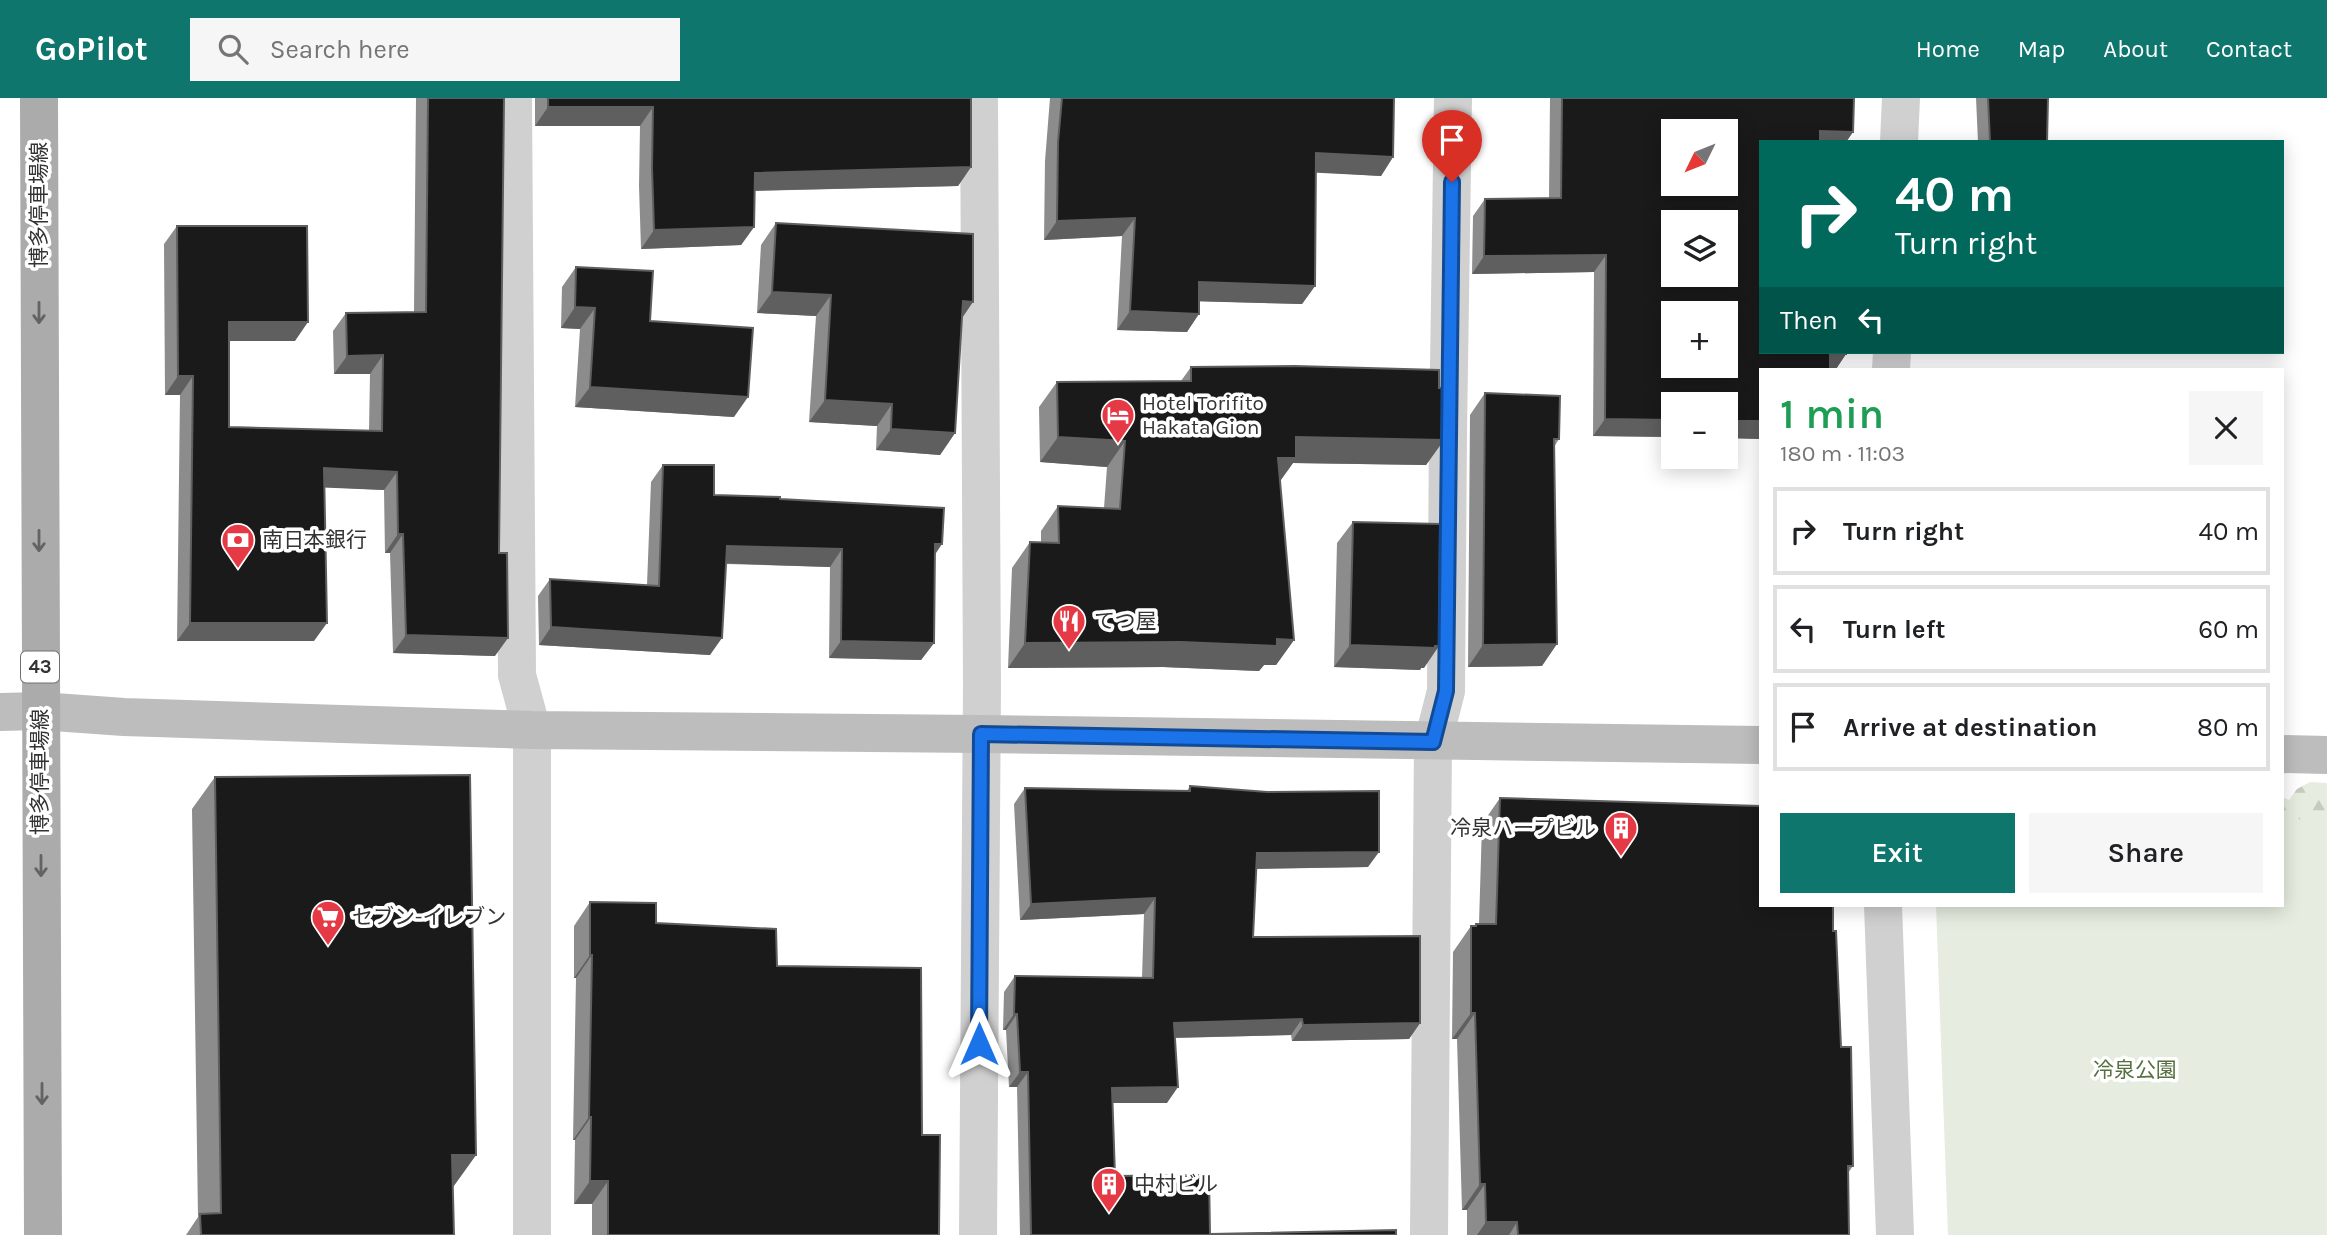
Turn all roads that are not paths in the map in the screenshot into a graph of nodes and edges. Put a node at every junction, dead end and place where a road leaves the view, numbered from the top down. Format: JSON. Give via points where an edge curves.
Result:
{"nodes":[{"id":1,"x":39,"y":98,"type":"edge"},
{"id":2,"x":513,"y":98,"type":"edge"},
{"id":3,"x":979,"y":98,"type":"edge"},
{"id":4,"x":1453,"y":98,"type":"edge"},
{"id":5,"x":1901,"y":98,"type":"edge"},
{"id":6,"x":1899,"y":140,"type":"edge"},
{"id":7,"x":40,"y":711,"type":"junction"},
{"id":8,"x":0,"y":712,"type":"edge"},
{"id":9,"x":532,"y":730,"type":"junction"},
{"id":10,"x":981,"y":734,"type":"junction"},
{"id":11,"x":1433,"y":742,"type":"junction"},
{"id":12,"x":1759,"y":745,"type":"edge"},
{"id":13,"x":2284,"y":754,"type":"edge"},
{"id":14,"x":2327,"y":755,"type":"edge"},
{"id":15,"x":1883,"y":907,"type":"edge"},
{"id":16,"x":43,"y":1235,"type":"edge"},
{"id":17,"x":532,"y":1235,"type":"edge"},
{"id":18,"x":978,"y":1235,"type":"edge"},
{"id":19,"x":1429,"y":1235,"type":"edge"},
{"id":20,"x":1895,"y":1235,"type":"edge"}],
"edges":[{"from":1,"to":7,"type":"main road","name":"博多停車場線","number":"43","one_way":true},
{"from":2,"to":9,"type":"street","via":[[517,675]]},
{"from":3,"to":10,"type":"street"},
{"from":4,"to":11,"type":"street","via":[[1446,691]]},
{"from":5,"to":6,"type":"street"},
{"from":7,"to":8,"type":"street"},
{"from":7,"to":9,"type":"street","via":[[124,718]]},
{"from":7,"to":16,"type":"main road","name":"博多停車場線","number":"43","one_way":true},
{"from":9,"to":10,"type":"street"},
{"from":9,"to":17,"type":"street"},
{"from":10,"to":11,"type":"street"},
{"from":10,"to":18,"type":"street"},
{"from":11,"to":12,"type":"street"},
{"from":11,"to":19,"type":"street"},
{"from":13,"to":14,"type":"street"},
{"from":15,"to":20,"type":"street"}]}
